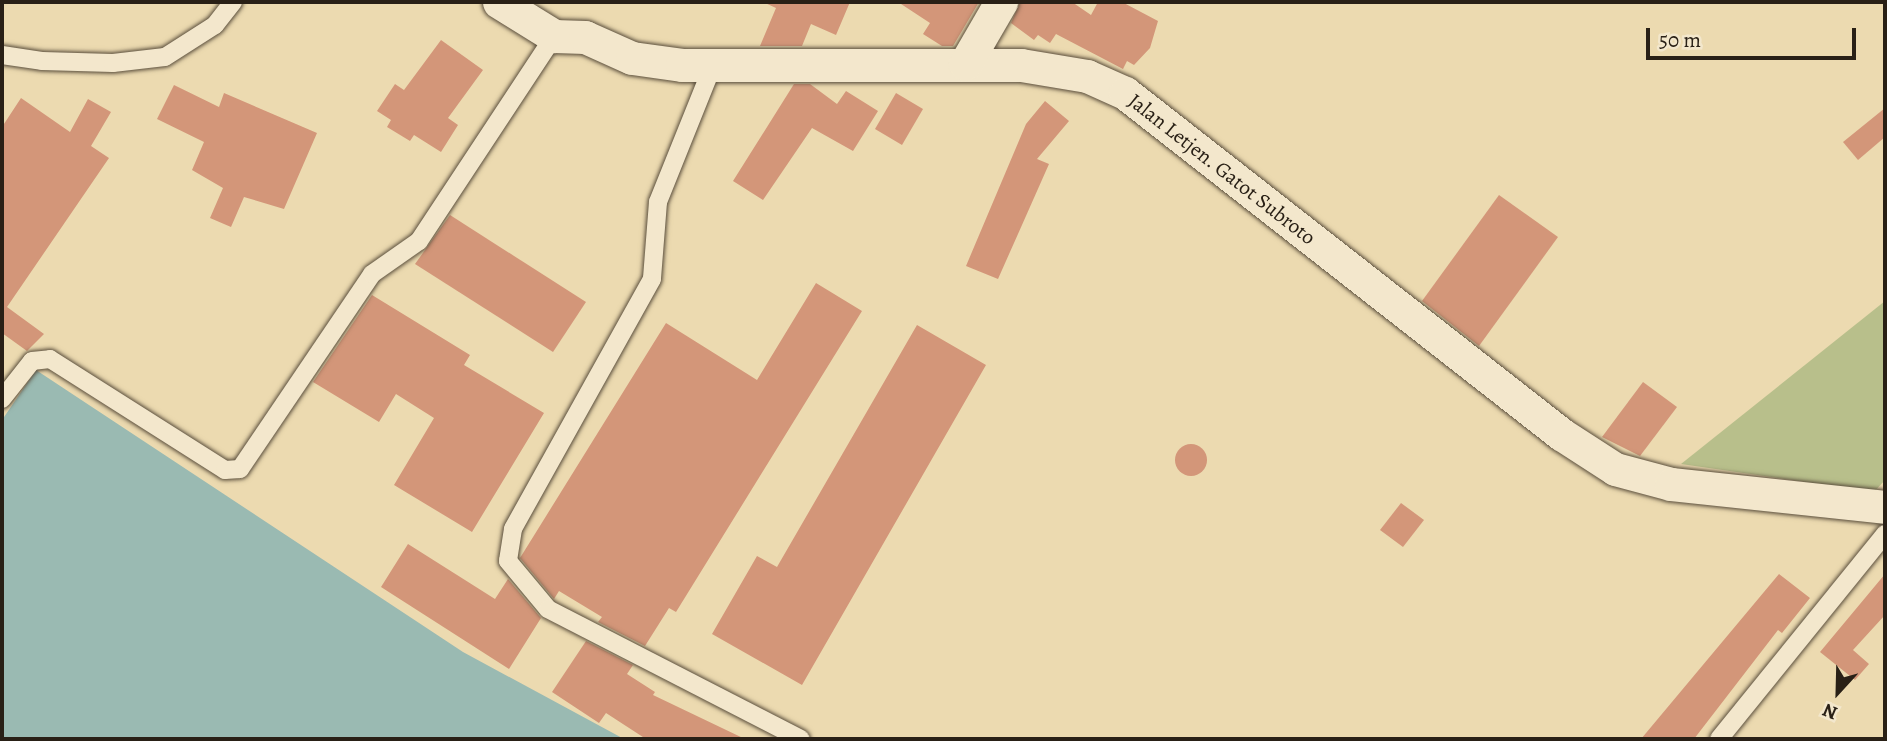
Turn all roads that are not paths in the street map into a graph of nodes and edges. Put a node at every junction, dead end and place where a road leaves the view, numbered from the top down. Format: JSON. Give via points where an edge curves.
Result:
{"nodes":[{"id":1,"x":233,"y":2,"type":"edge"},
{"id":2,"x":499,"y":2,"type":"edge"},
{"id":3,"x":1001,"y":2,"type":"edge"},
{"id":4,"x":554,"y":36,"type":"junction"},
{"id":5,"x":2,"y":55,"type":"edge"},
{"id":6,"x":965,"y":64,"type":"junction"},
{"id":7,"x":713,"y":65,"type":"junction"},
{"id":8,"x":2,"y":399,"type":"edge"},
{"id":9,"x":1885,"y":507,"type":"edge"},
{"id":10,"x":1885,"y":534,"type":"edge"},
{"id":11,"x":801,"y":739,"type":"edge"},
{"id":12,"x":1719,"y":739,"type":"edge"}],
"edges":[{"from":1,"to":5,"type":"lane","via":[[215,25],[165,57],[113,63]]},
{"from":2,"to":4,"type":"street","name":"Jalan Letjen. Gatot Subroto"},
{"from":3,"to":6,"type":"street"},
{"from":4,"to":7,"type":"street","name":"Jalan Letjen. Gatot Subroto","via":[[585,37],[632,58]]},
{"from":4,"to":8,"type":"lane","via":[[419,241],[372,274],[240,469],[225,470],[50,359],[32,361]]},
{"from":6,"to":7,"type":"street","name":"Jalan Letjen. Gatot Subroto"},
{"from":6,"to":9,"type":"street","name":"Jalan Letjen. Gatot Subroto","via":[[1021,65],[1087,76],[1125,93],[1561,434],[1615,470],[1671,484]]},
{"from":7,"to":11,"type":"lane","via":[[659,202],[652,279],[513,530],[508,561],[548,610]]},
{"from":10,"to":12,"type":"lane"}]}
